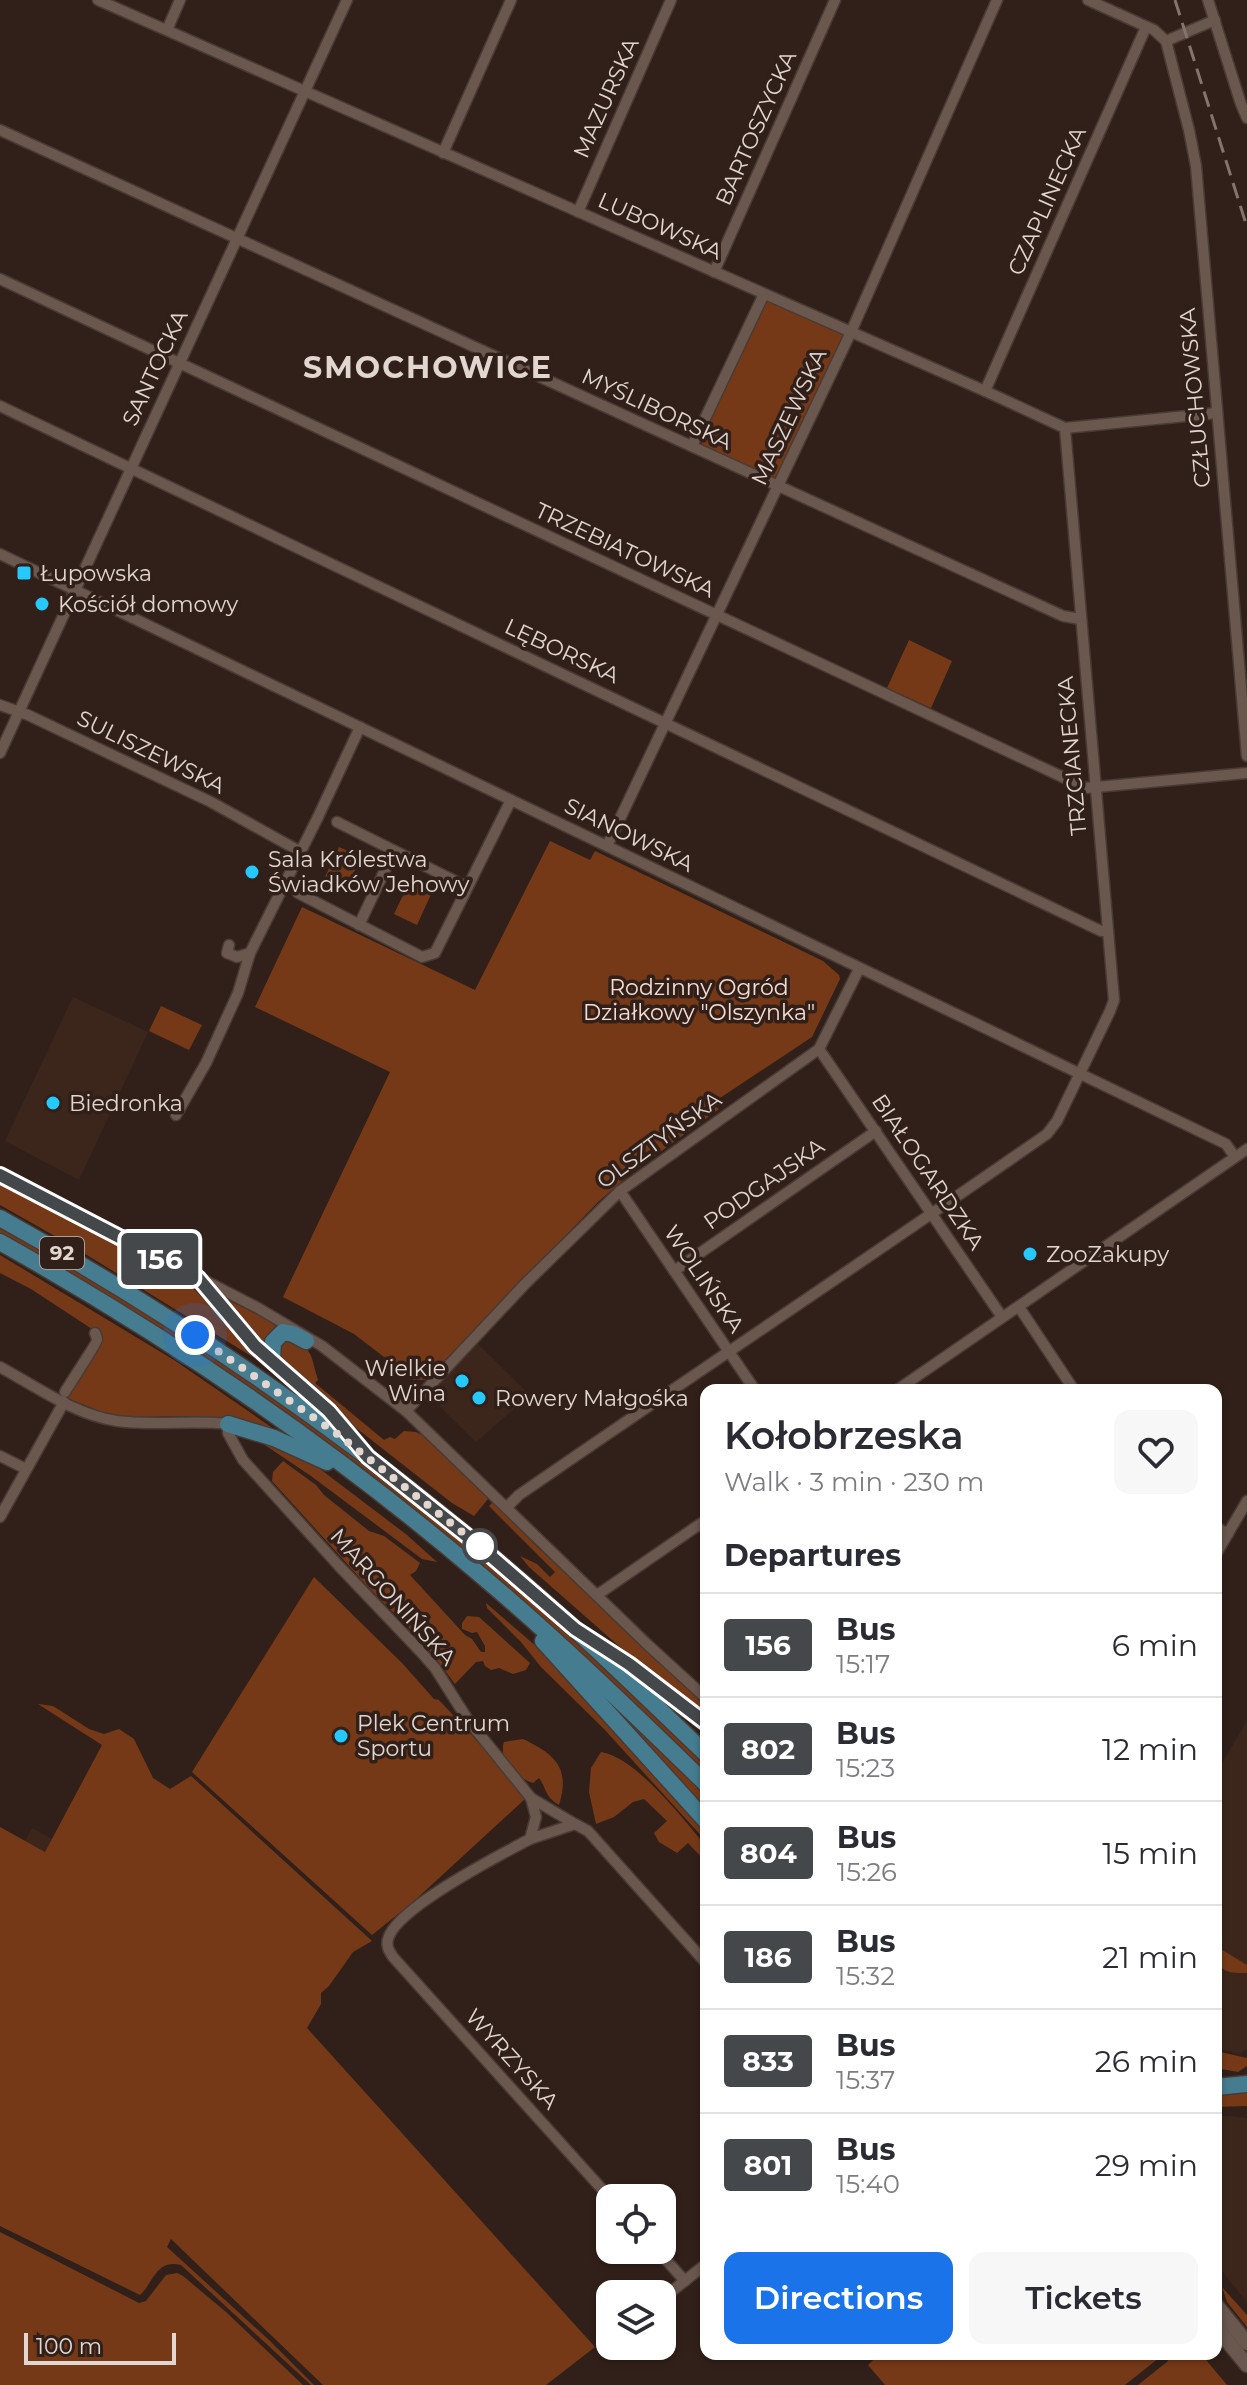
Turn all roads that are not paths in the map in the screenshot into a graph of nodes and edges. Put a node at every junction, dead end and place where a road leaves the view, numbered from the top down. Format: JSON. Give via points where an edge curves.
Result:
{"nodes":[{"id":1,"x":98,"y":0,"type":"edge"},
{"id":2,"x":180,"y":0,"type":"edge"},
{"id":3,"x":347,"y":0,"type":"edge"},
{"id":4,"x":511,"y":0,"type":"edge"},
{"id":5,"x":671,"y":0,"type":"edge"},
{"id":6,"x":835,"y":0,"type":"edge"},
{"id":7,"x":997,"y":0,"type":"edge"},
{"id":8,"x":1088,"y":0,"type":"edge"},
{"id":9,"x":1208,"y":0,"type":"edge"},
{"id":10,"x":1215,"y":20,"type":"junction"},
{"id":11,"x":1146,"y":27,"type":"junction"},
{"id":12,"x":167,"y":30,"type":"junction"},
{"id":13,"x":1166,"y":41,"type":"junction"},
{"id":14,"x":306,"y":92,"type":"junction"},
{"id":15,"x":1247,"y":118,"type":"edge"},
{"id":16,"x":0,"y":130,"type":"edge"},
{"id":17,"x":443,"y":153,"type":"junction"},
{"id":18,"x":578,"y":212,"type":"junction"},
{"id":19,"x":238,"y":239,"type":"junction"},
{"id":20,"x":714,"y":272,"type":"junction"},
{"id":21,"x":0,"y":279,"type":"edge"},
{"id":22,"x":764,"y":294,"type":"junction"},
{"id":23,"x":851,"y":332,"type":"junction"},
{"id":24,"x":179,"y":363,"type":"junction"},
{"id":25,"x":985,"y":391,"type":"junction"},
{"id":26,"x":0,"y":406,"type":"edge"},
{"id":27,"x":1217,"y":413,"type":"junction"},
{"id":28,"x":1065,"y":428,"type":"junction"},
{"id":29,"x":692,"y":446,"type":"junction"},
{"id":30,"x":131,"y":468,"type":"junction"},
{"id":31,"x":779,"y":486,"type":"junction"},
{"id":32,"x":0,"y":554,"type":"edge"},
{"id":33,"x":75,"y":590,"type":"junction"},
{"id":34,"x":717,"y":615,"type":"junction"},
{"id":35,"x":1080,"y":619,"type":"junction"},
{"id":36,"x":0,"y":705,"type":"edge"},
{"id":37,"x":20,"y":712,"type":"junction"},
{"id":38,"x":666,"y":723,"type":"junction"},
{"id":39,"x":360,"y":727,"type":"junction"},
{"id":40,"x":0,"y":753,"type":"edge"},
{"id":41,"x":1247,"y":756,"type":"edge"},
{"id":42,"x":1247,"y":773,"type":"edge"},
{"id":43,"x":1095,"y":787,"type":"junction"},
{"id":44,"x":511,"y":800,"type":"junction"},
{"id":45,"x":337,"y":822,"type":"dead end"},
{"id":46,"x":607,"y":846,"type":"junction"},
{"id":47,"x":394,"y":851,"type":"junction"},
{"id":48,"x":301,"y":852,"type":"junction"},
{"id":49,"x":467,"y":887,"type":"junction"},
{"id":50,"x":298,"y":893,"type":"dead end"},
{"id":51,"x":359,"y":925,"type":"junction"},
{"id":52,"x":1108,"y":931,"type":"junction"},
{"id":53,"x":229,"y":945,"type":"dead end"},
{"id":54,"x":250,"y":953,"type":"junction"},
{"id":55,"x":859,"y":969,"type":"junction"},
{"id":56,"x":819,"y":1049,"type":"junction"},
{"id":57,"x":1080,"y":1072,"type":"junction"},
{"id":58,"x":176,"y":1115,"type":"dead end"},
{"id":59,"x":876,"y":1131,"type":"junction"},
{"id":60,"x":1247,"y":1149,"type":"edge"},
{"id":61,"x":1235,"y":1157,"type":"junction"},
{"id":62,"x":0,"y":1175,"type":"edge"},
{"id":63,"x":620,"y":1191,"type":"junction"},
{"id":64,"x":933,"y":1214,"type":"junction"},
{"id":65,"x":0,"y":1218,"type":"edge"},
{"id":66,"x":0,"y":1242,"type":"edge"},
{"id":67,"x":674,"y":1271,"type":"junction"},
{"id":68,"x":198,"y":1278,"type":"junction"},
{"id":69,"x":1019,"y":1307,"type":"junction"},
{"id":70,"x":1002,"y":1317,"type":"junction"},
{"id":71,"x":95,"y":1333,"type":"dead end"},
{"id":72,"x":306,"y":1341,"type":"dead end"},
{"id":73,"x":728,"y":1351,"type":"junction"},
{"id":74,"x":272,"y":1360,"type":"junction"},
{"id":75,"x":0,"y":1367,"type":"edge"},
{"id":76,"x":751,"y":1384,"type":"edge"},
{"id":77,"x":906,"y":1384,"type":"edge"},
{"id":78,"x":1070,"y":1384,"type":"edge"},
{"id":79,"x":64,"y":1397,"type":"junction"},
{"id":80,"x":406,"y":1411,"type":"junction"},
{"id":81,"x":228,"y":1424,"type":"junction"},
{"id":82,"x":0,"y":1456,"type":"edge"},
{"id":83,"x":368,"y":1457,"type":"junction"},
{"id":84,"x":26,"y":1469,"type":"junction"},
{"id":85,"x":354,"y":1474,"type":"junction"},
{"id":86,"x":1247,"y":1501,"type":"edge"},
{"id":87,"x":507,"y":1507,"type":"junction"},
{"id":88,"x":0,"y":1517,"type":"edge"},
{"id":89,"x":700,"y":1524,"type":"edge"},
{"id":90,"x":1222,"y":1530,"type":"edge"},
{"id":91,"x":1228,"y":1534,"type":"junction"},
{"id":92,"x":1222,"y":1544,"type":"edge"},
{"id":93,"x":485,"y":1578,"type":"junction"},
{"id":94,"x":597,"y":1595,"type":"junction"},
{"id":95,"x":575,"y":1629,"type":"junction"},
{"id":96,"x":700,"y":1692,"type":"edge"},
{"id":97,"x":700,"y":1718,"type":"edge"},
{"id":98,"x":700,"y":1748,"type":"edge"},
{"id":99,"x":700,"y":1778,"type":"edge"},
{"id":100,"x":531,"y":1798,"type":"junction"},
{"id":101,"x":700,"y":1814,"type":"edge"},
{"id":102,"x":575,"y":1824,"type":"junction"},
{"id":103,"x":530,"y":1839,"type":"junction"},
{"id":104,"x":700,"y":1956,"type":"edge"},
{"id":105,"x":1222,"y":2078,"type":"edge"},
{"id":106,"x":1245,"y":2084,"type":"edge"},
{"id":107,"x":1222,"y":2086,"type":"edge"},
{"id":108,"x":597,"y":2184,"type":"edge"},
{"id":109,"x":670,"y":2264,"type":"edge"},
{"id":110,"x":700,"y":2269,"type":"edge"},
{"id":111,"x":685,"y":2281,"type":"junction"},
{"id":112,"x":676,"y":2288,"type":"edge"},
{"id":113,"x":1222,"y":2312,"type":"edge"},
{"id":114,"x":1222,"y":2334,"type":"edge"},
{"id":115,"x":1247,"y":2343,"type":"edge"},
{"id":116,"x":1247,"y":2365,"type":"edge"}],
"edges":[{"from":1,"to":12,"type":"street","name":"LUBOWSKA"},
{"from":2,"to":12,"type":"street"},
{"from":3,"to":14,"type":"street","name":"SANTOCKA"},
{"from":4,"to":17,"type":"street"},
{"from":5,"to":18,"type":"street","name":"MAZURSKA"},
{"from":6,"to":20,"type":"street","name":"BARTOSZYCKA"},
{"from":7,"to":23,"type":"street","name":"MASZEWSKA"},
{"from":8,"to":11,"type":"street"},
{"from":9,"to":10,"type":"street"},
{"from":10,"to":13,"type":"street"},
{"from":10,"to":15,"type":"street"},
{"from":11,"to":13,"type":"street"},
{"from":11,"to":25,"type":"street","name":"CZAPLINECKA"},
{"from":12,"to":14,"type":"street","name":"LUBOWSKA"},
{"from":13,"to":27,"type":"street","name":"CZŁUCHOWSKA","via":[[1194,152]]},
{"from":14,"to":17,"type":"street","name":"LUBOWSKA"},
{"from":14,"to":19,"type":"street","name":"SANTOCKA"},
{"from":16,"to":19,"type":"street","name":"MYŚLIBORSKA"},
{"from":17,"to":18,"type":"street","name":"LUBOWSKA"},
{"from":18,"to":20,"type":"street","name":"LUBOWSKA"},
{"from":19,"to":24,"type":"street","name":"SANTOCKA"},
{"from":19,"to":29,"type":"street","name":"MYŚLIBORSKA"},
{"from":20,"to":22,"type":"street","name":"LUBOWSKA"},
{"from":21,"to":24,"type":"street","name":"TRZEBIATOWSKA"},
{"from":22,"to":23,"type":"street","name":"LUBOWSKA"},
{"from":22,"to":29,"type":"street"},
{"from":23,"to":25,"type":"street","name":"LUBOWSKA"},
{"from":23,"to":31,"type":"street","name":"MASZEWSKA"},
{"from":24,"to":30,"type":"street","name":"SANTOCKA"},
{"from":24,"to":34,"type":"street","name":"TRZEBIATOWSKA"},
{"from":25,"to":28,"type":"street","name":"LUBOWSKA"},
{"from":26,"to":30,"type":"street","name":"LĘBORSKA"},
{"from":27,"to":28,"type":"street"},
{"from":27,"to":41,"type":"street","name":"CZŁUCHOWSKA"},
{"from":28,"to":35,"type":"street","name":"TRZCIANECKA"},
{"from":29,"to":31,"type":"street","name":"MYŚLIBORSKA"},
{"from":30,"to":33,"type":"street","name":"SANTOCKA"},
{"from":30,"to":38,"type":"street","name":"LĘBORSKA"},
{"from":31,"to":34,"type":"street","name":"MASZEWSKA"},
{"from":31,"to":35,"type":"street","name":"MYŚLIBORSKA","via":[[1063,616]]},
{"from":32,"to":33,"type":"street","name":"SIANOWSKA"},
{"from":33,"to":37,"type":"street","name":"SANTOCKA"},
{"from":33,"to":39,"type":"street","name":"SIANOWSKA"},
{"from":34,"to":38,"type":"street","name":"MASZEWSKA"},
{"from":34,"to":43,"type":"street","name":"TRZEBIATOWSKA","via":[[1086,788]]},
{"from":35,"to":43,"type":"street","name":"TRZCIANECKA"},
{"from":36,"to":37,"type":"street","name":"SULISZEWSKA"},
{"from":37,"to":40,"type":"street","name":"SANTOCKA"},
{"from":37,"to":48,"type":"street","name":"SULISZEWSKA","via":[[211,802]]},
{"from":38,"to":46,"type":"street","name":"MASZEWSKA"},
{"from":38,"to":52,"type":"street","name":"LĘBORSKA"},
{"from":39,"to":44,"type":"street","name":"SIANOWSKA"},
{"from":39,"to":48,"type":"street"},
{"from":42,"to":43,"type":"street","name":"TRZEBIATOWSKA"},
{"from":43,"to":52,"type":"street","name":"TRZCIANECKA"},
{"from":44,"to":46,"type":"street","name":"SIANOWSKA"},
{"from":44,"to":49,"type":"street"},
{"from":45,"to":47,"type":"street"},
{"from":46,"to":55,"type":"street","name":"SIANOWSKA"},
{"from":47,"to":49,"type":"street"},
{"from":47,"to":51,"type":"street"},
{"from":48,"to":54,"type":"street"},
{"from":49,"to":51,"type":"street","via":[[429,956]]},
{"from":50,"to":51,"type":"street"},
{"from":52,"to":57,"type":"street","name":"TRZCIANECKA","via":[[1114,1000]]},
{"from":53,"to":54,"type":"street","via":[[227,953],[237,957]]},
{"from":54,"to":58,"type":"street","via":[[238,993]]},
{"from":55,"to":56,"type":"street","name":"OLSZTYŃSKA"},
{"from":55,"to":57,"type":"street","name":"SIANOWSKA"},
{"from":56,"to":59,"type":"street","name":"BIAŁOGARDZKA"},
{"from":56,"to":63,"type":"street","name":"OLSZTYŃSKA"},
{"from":57,"to":61,"type":"street","name":"SIANOWSKA","via":[[1226,1144]]},
{"from":57,"to":64,"type":"street","name":"TRZCIANECKA","via":[[1052,1130]]},
{"from":59,"to":64,"type":"street","name":"BIAŁOGARDZKA"},
{"from":59,"to":67,"type":"street","name":"PODGAJSKA"},
{"from":60,"to":61,"type":"street"},
{"from":61,"to":69,"type":"street"},
{"from":62,"to":68,"type":"street"},
{"from":63,"to":67,"type":"street","name":"WOLIŃSKA"},
{"from":63,"to":80,"type":"street","name":"OLSZTYŃSKA"},
{"from":64,"to":70,"type":"street","name":"BIAŁOGARDZKA"},
{"from":64,"to":73,"type":"street","name":"TRZCIANECKA"},
{"from":65,"to":83,"type":"main road","number":"92","via":[[183,1327]]},
{"from":66,"to":85,"type":"main road","number":"92","via":[[186,1354]]},
{"from":67,"to":73,"type":"street","name":"WOLIŃSKA"},
{"from":68,"to":74,"type":"main road"},
{"from":68,"to":80,"type":"street","via":[[322,1346]]},
{"from":69,"to":70,"type":"street"},
{"from":69,"to":78,"type":"street"},
{"from":70,"to":77,"type":"street"},
{"from":71,"to":79,"type":"street","via":[[96,1345]]},
{"from":72,"to":74,"type":"main road","via":[[283,1332],[273,1342]]},
{"from":73,"to":76,"type":"street","name":"WOLIŃSKA"},
{"from":73,"to":87,"type":"street","name":"TRZCIANECKA"},
{"from":74,"to":83,"type":"main road","via":[[329,1411]]},
{"from":75,"to":79,"type":"street"},
{"from":79,"to":81,"type":"street","via":[[93,1415],[114,1420]]},
{"from":79,"to":84,"type":"street"},
{"from":80,"to":87,"type":"street"},
{"from":81,"to":85,"type":"main road"},
{"from":81,"to":100,"type":"street","name":"MARGONIŃSKA","via":[[243,1460],[435,1668],[468,1720]]},
{"from":82,"to":84,"type":"street"},
{"from":83,"to":95,"type":"main road","number":"92"},
{"from":84,"to":88,"type":"street"},
{"from":85,"to":93,"type":"main road","number":"92"},
{"from":86,"to":91,"type":"street"},
{"from":87,"to":94,"type":"street"},
{"from":89,"to":94,"type":"street"},
{"from":90,"to":91,"type":"street"},
{"from":91,"to":92,"type":"street"},
{"from":93,"to":99,"type":"main road","number":"92"},
{"from":93,"to":101,"type":"main road"},
{"from":94,"to":96,"type":"street"},
{"from":95,"to":97,"type":"main road"},
{"from":95,"to":98,"type":"main road","number":"92"},
{"from":100,"to":102,"type":"street","name":"MARGONIŃSKA"},
{"from":100,"to":103,"type":"street","via":[[536,1817]]},
{"from":102,"to":103,"type":"street"},
{"from":102,"to":104,"type":"street","name":"MARGONIŃSKA","via":[[588,1831]]},
{"from":103,"to":108,"type":"street","name":"WYRZYSKA","via":[[420,1904],[387,1944],[393,1957]]},
{"from":105,"to":106,"type":"main road"},
{"from":106,"to":107,"type":"main road"},
{"from":109,"to":111,"type":"street"},
{"from":110,"to":111,"type":"street"},
{"from":111,"to":112,"type":"street"},
{"from":113,"to":115,"type":"main road"},
{"from":114,"to":116,"type":"main road"}]}
